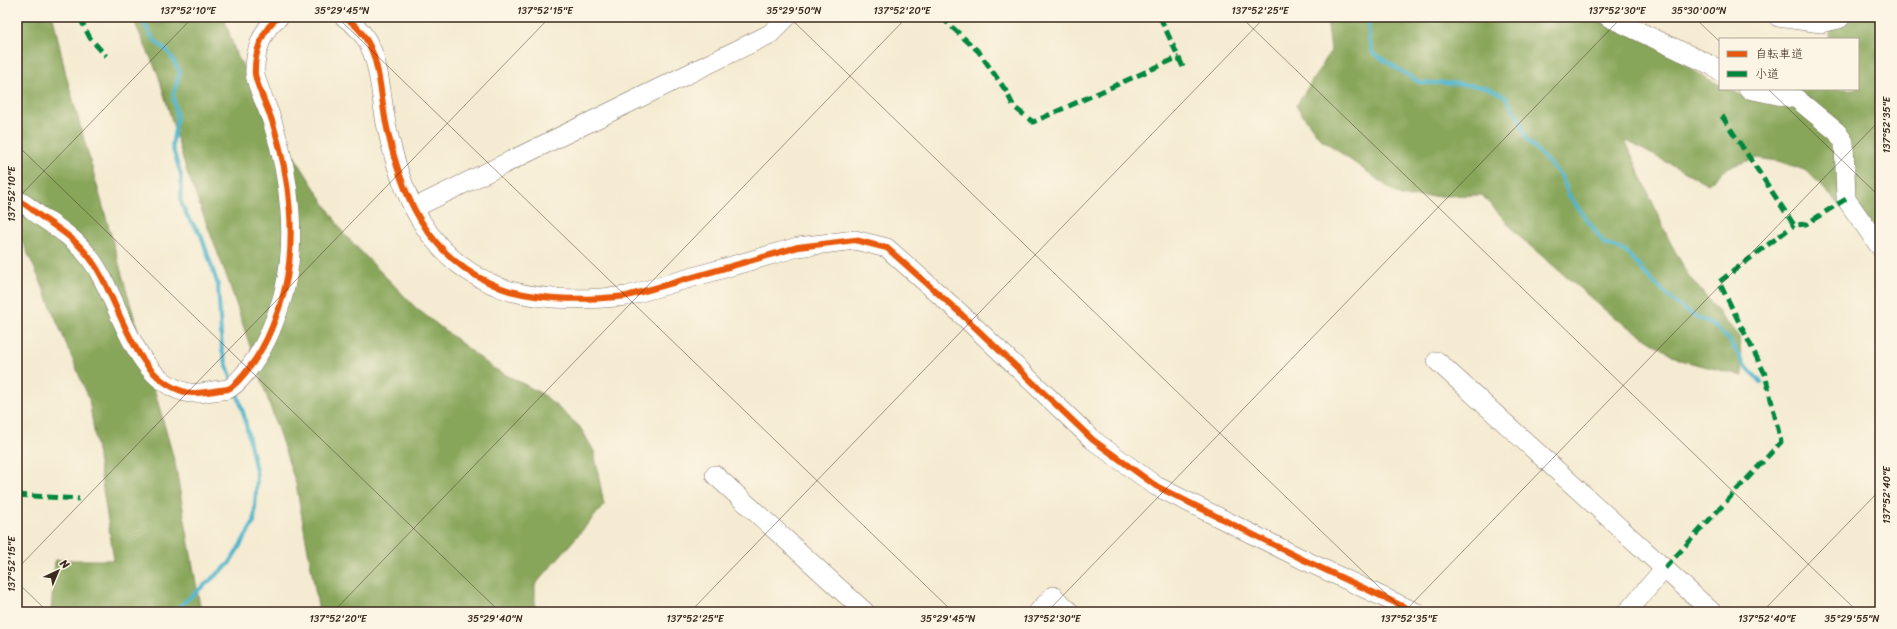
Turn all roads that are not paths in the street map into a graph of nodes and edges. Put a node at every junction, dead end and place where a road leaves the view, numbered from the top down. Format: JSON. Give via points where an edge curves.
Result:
{"nodes":[{"id":1,"x":279,"y":17,"type":"edge"},
{"id":2,"x":344,"y":17,"type":"edge"},
{"id":3,"x":787,"y":17,"type":"edge"},
{"id":4,"x":1608,"y":17,"type":"edge"},
{"id":5,"x":1778,"y":17,"type":"edge"},
{"id":6,"x":1841,"y":17,"type":"edge"},
{"id":7,"x":1719,"y":71,"type":"edge"},
{"id":8,"x":1753,"y":90,"type":"edge"},
{"id":9,"x":17,"y":185,"type":"edge"},
{"id":10,"x":20,"y":201,"type":"edge"},
{"id":11,"x":414,"y":208,"type":"junction"},
{"id":12,"x":1880,"y":247,"type":"edge"},
{"id":13,"x":1437,"y":361,"type":"dead end"},
{"id":14,"x":715,"y":475,"type":"dead end"},
{"id":15,"x":1665,"y":568,"type":"junction"},
{"id":16,"x":865,"y":612,"type":"edge"},
{"id":17,"x":1038,"y":612,"type":"edge"},
{"id":18,"x":1070,"y":612,"type":"edge"},
{"id":19,"x":1415,"y":612,"type":"edge"},
{"id":20,"x":1626,"y":612,"type":"edge"},
{"id":21,"x":1712,"y":612,"type":"edge"}],
"edges":[{"from":1,"to":10,"type":"street","via":[[258,46],[255,74],[274,125],[292,224],[290,249],[284,290],[273,329],[258,357],[233,385],[194,394],[169,385],[151,369],[134,346],[105,283],[89,257],[64,230]]},
{"from":2,"to":11,"type":"street","via":[[360,29],[376,59],[387,128],[399,175]]},
{"from":3,"to":11,"type":"street","via":[[770,34]]},
{"from":4,"to":7,"type":"street"},
{"from":5,"to":6,"type":"street","via":[[1821,23]]},
{"from":8,"to":12,"type":"street","via":[[1797,99],[1837,132],[1844,142],[1846,199]]},
{"from":9,"to":10,"type":"street"},
{"from":11,"to":19,"type":"street","via":[[428,234],[450,257],[478,277],[508,291],[547,298],[574,300],[627,296],[798,247],[855,240],[887,248],[960,313],[1093,440],[1156,486]]},
{"from":13,"to":15,"type":"street"},
{"from":14,"to":16,"type":"street"},
{"from":15,"to":20,"type":"street"},
{"from":15,"to":21,"type":"street"},
{"from":17,"to":18,"type":"street","via":[[1053,596]]}]}
